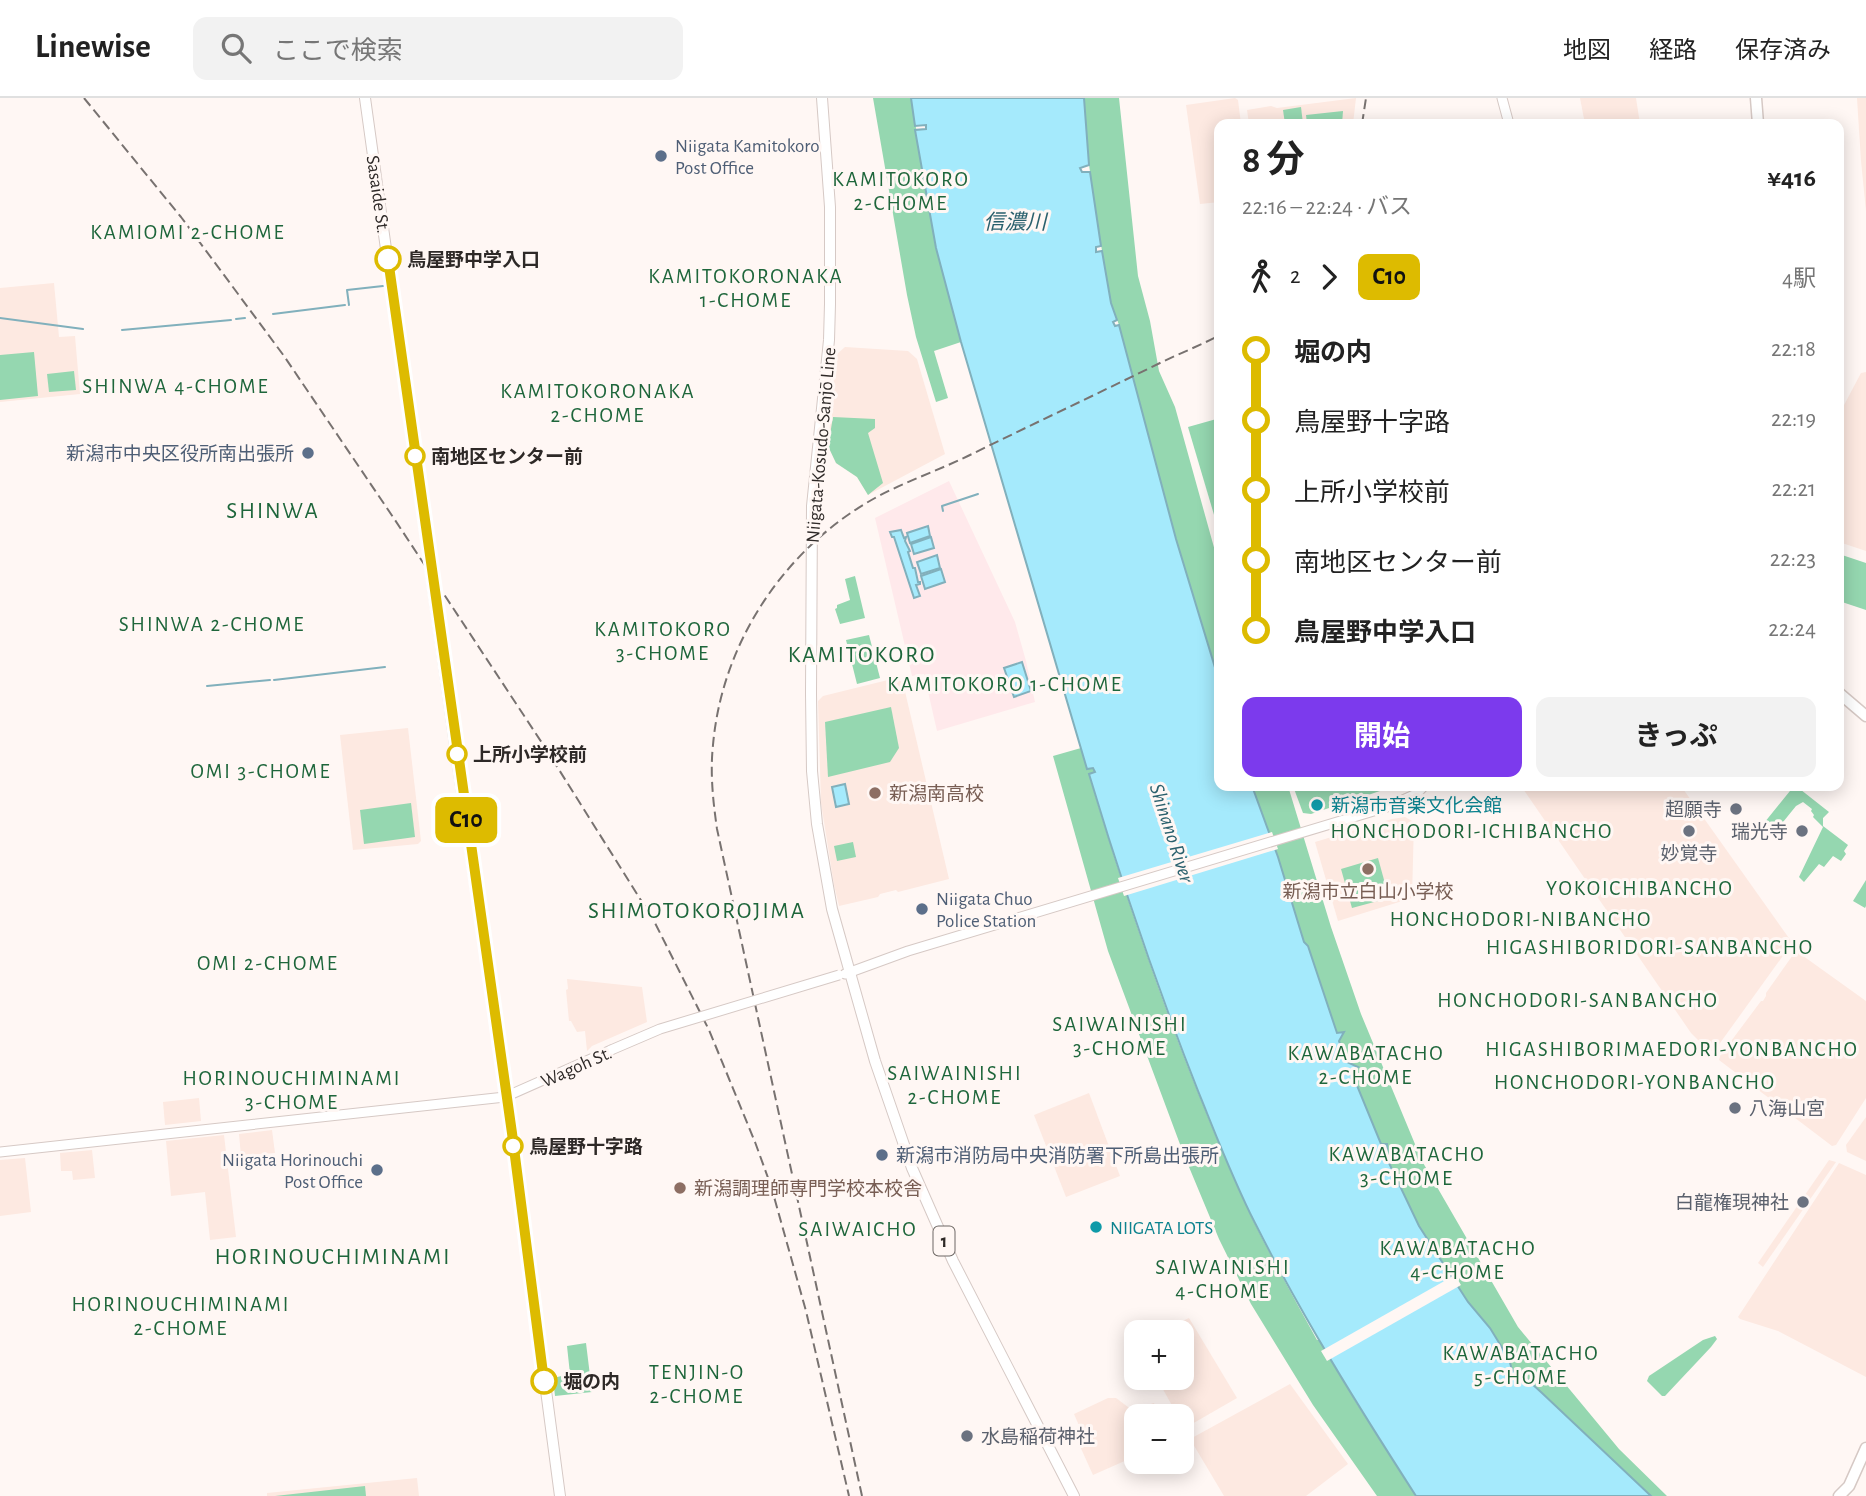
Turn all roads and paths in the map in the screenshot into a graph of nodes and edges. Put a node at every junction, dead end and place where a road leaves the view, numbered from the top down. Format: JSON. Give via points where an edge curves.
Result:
{"nodes":[{"id":1,"x":366,"y":98,"type":"edge"},
{"id":2,"x":822,"y":98,"type":"edge"},
{"id":3,"x":1502,"y":98,"type":"edge"},
{"id":4,"x":1756,"y":98,"type":"edge"},
{"id":5,"x":1508,"y":119,"type":"edge"},
{"id":6,"x":1758,"y":119,"type":"edge"},
{"id":7,"x":1844,"y":697,"type":"edge"},
{"id":8,"x":1866,"y":716,"type":"edge"},
{"id":9,"x":1419,"y":791,"type":"edge"},
{"id":10,"x":844,"y":974,"type":"junction"},
{"id":11,"x":505,"y":1097,"type":"junction"},
{"id":12,"x":0,"y":1152,"type":"edge"},
{"id":13,"x":1866,"y":1448,"type":"edge"},
{"id":14,"x":560,"y":1496,"type":"edge"},
{"id":15,"x":1074,"y":1496,"type":"edge"},
{"id":16,"x":1839,"y":1496,"type":"edge"}],
"edges":[{"from":1,"to":11,"type":"main road","name":"Sasaide St."},
{"from":2,"to":10,"type":"main road","name":"Niigata-Kosudo-Sanjō Line","number":"1","via":[[830,207],[830,311],[811,530],[812,771]]},
{"from":3,"to":5,"type":"main road"},
{"from":4,"to":6,"type":"highway"},
{"from":7,"to":8,"type":"highway"},
{"from":9,"to":10,"type":"main road","name":"Wagoh St.","via":[[1387,807]]},
{"from":10,"to":11,"type":"main road","name":"Wagoh St.","bridge":true,"via":[[660,1029]]},
{"from":10,"to":15,"type":"main road","name":"Niigata-Kosudo-Sanjō Line","number":"1","via":[[916,1176],[953,1261]]},
{"from":11,"to":12,"type":"main road","name":"Wagoh St."},
{"from":11,"to":14,"type":"main road","name":"Sasaide St."},
{"from":13,"to":16,"type":"highway","via":[[1849,1486]]}]}
